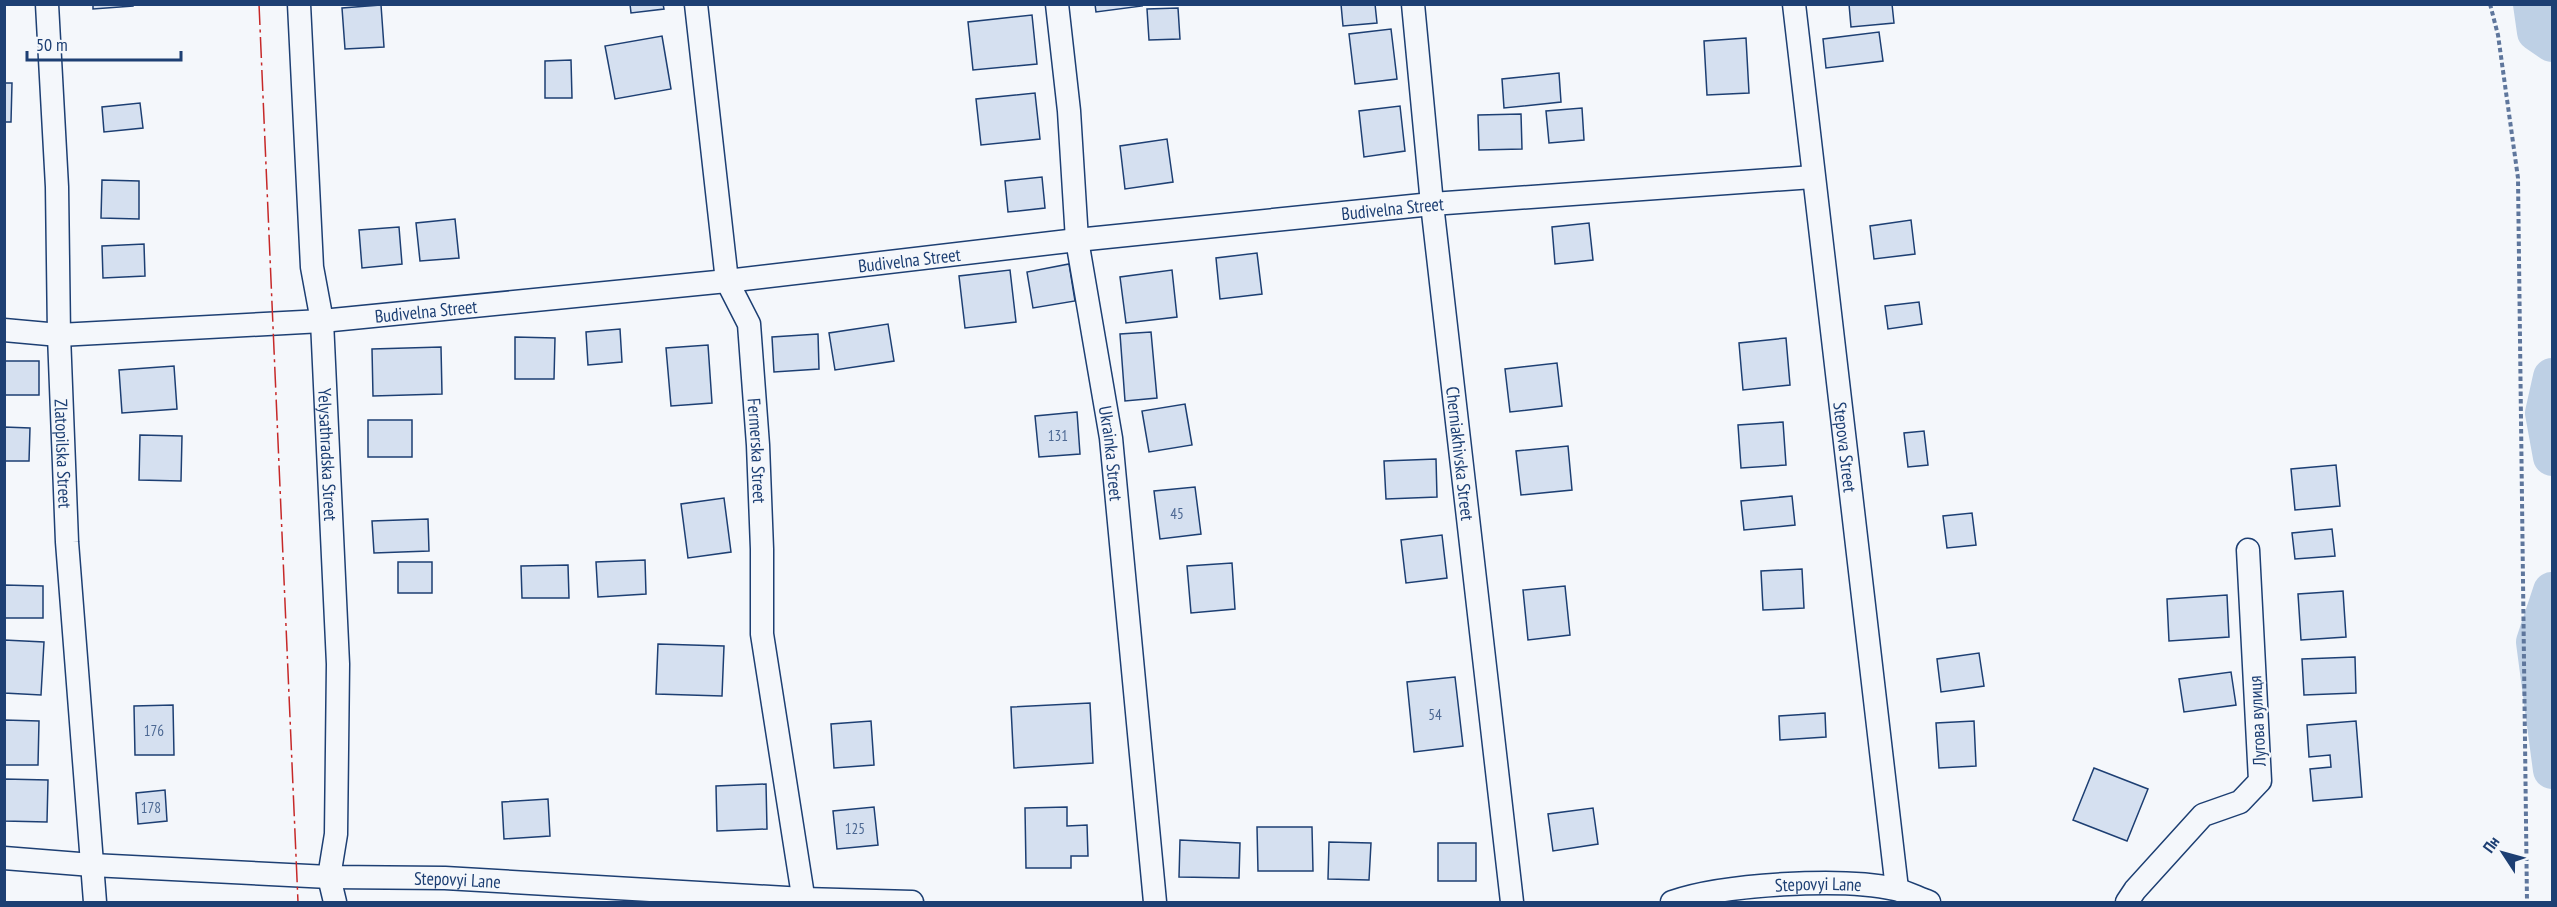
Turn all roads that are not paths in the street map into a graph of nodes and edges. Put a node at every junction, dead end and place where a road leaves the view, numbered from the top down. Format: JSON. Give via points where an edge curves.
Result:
{"nodes":[{"id":1,"x":47,"y":4,"type":"edge"},
{"id":2,"x":299,"y":4,"type":"edge"},
{"id":3,"x":696,"y":4,"type":"edge"},
{"id":4,"x":1057,"y":4,"type":"edge"},
{"id":5,"x":1413,"y":4,"type":"edge"},
{"id":6,"x":1794,"y":4,"type":"edge"},
{"id":7,"x":1813,"y":177,"type":"junction"},
{"id":8,"x":1432,"y":204,"type":"junction"},
{"id":9,"x":1077,"y":240,"type":"junction"},
{"id":10,"x":727,"y":281,"type":"junction"},
{"id":11,"x":322,"y":321,"type":"junction"},
{"id":12,"x":4,"y":330,"type":"edge"},
{"id":13,"x":59,"y":335,"type":"junction"},
{"id":14,"x":2247,"y":550,"type":"dead end"},
{"id":15,"x":4,"y":858,"type":"edge"},
{"id":16,"x":92,"y":865,"type":"junction"},
{"id":17,"x":329,"y":877,"type":"junction"},
{"id":18,"x":1897,"y":889,"type":"junction"},
{"id":19,"x":804,"y":901,"type":"edge"},
{"id":20,"x":95,"y":903,"type":"edge"},
{"id":21,"x":335,"y":903,"type":"edge"},
{"id":22,"x":912,"y":903,"type":"edge"},
{"id":23,"x":1155,"y":903,"type":"edge"},
{"id":24,"x":1512,"y":903,"type":"edge"},
{"id":25,"x":1672,"y":903,"type":"edge"},
{"id":26,"x":1929,"y":903,"type":"edge"},
{"id":27,"x":2127,"y":903,"type":"edge"}],
"edges":[{"from":1,"to":13,"type":"street","name":"Zlatopilska Street","via":[[57,187]]},
{"from":2,"to":11,"type":"street","name":"Yelysathradska Street","via":[[312,267]]},
{"from":3,"to":10,"type":"street","name":"Fermerska Street"},
{"from":4,"to":9,"type":"street","name":"Ukrainka Street"},
{"from":5,"to":8,"type":"street","name":"Cherniakhivska Street"},
{"from":6,"to":7,"type":"street","name":"Stepova Street"},
{"from":7,"to":8,"type":"street","name":"Budivelna Street"},
{"from":7,"to":18,"type":"street","name":"Stepova Street"},
{"from":8,"to":9,"type":"street","name":"Budivelna Street"},
{"from":8,"to":24,"type":"street","name":"Cherniakhivska Street"},
{"from":9,"to":10,"type":"street","name":"Budivelna Street"},
{"from":9,"to":23,"type":"street","name":"Ukrainka Street","via":[[1111,438]]},
{"from":10,"to":11,"type":"street","name":"Budivelna Street"},
{"from":10,"to":19,"type":"street","name":"Fermerska Street","via":[[749,324],[758,445],[762,634]]},
{"from":11,"to":13,"type":"street","name":"Budivelna Street"},
{"from":11,"to":17,"type":"street","name":"Yelysathradska Street","via":[[338,664],[336,834]]},
{"from":12,"to":13,"type":"street","name":"Budivelna Street"},
{"from":13,"to":16,"type":"street","name":"Zlatopilska Street","via":[[67,542]]},
{"from":14,"to":27,"type":"street","name":"Лугова вулиця","via":[[2260,781],[2240,802],[2203,815]]},
{"from":15,"to":16,"type":"street","name":"Stepovyi Lane"},
{"from":16,"to":17,"type":"street","name":"Stepovyi Lane"},
{"from":16,"to":20,"type":"street","name":"Zlatopilska Street"},
{"from":17,"to":19,"type":"street","name":"Stepovyi Lane","via":[[445,878]]},
{"from":17,"to":21,"type":"street","name":"Yelysathradska Street"},
{"from":18,"to":25,"type":"street","name":"Stepovyi Lane","via":[[1871,885],[1775,885],[1687,897]]},
{"from":18,"to":26,"type":"street","name":"Stepovyi Lane"},
{"from":19,"to":22,"type":"street","name":"Stepovyi Lane"}]}
